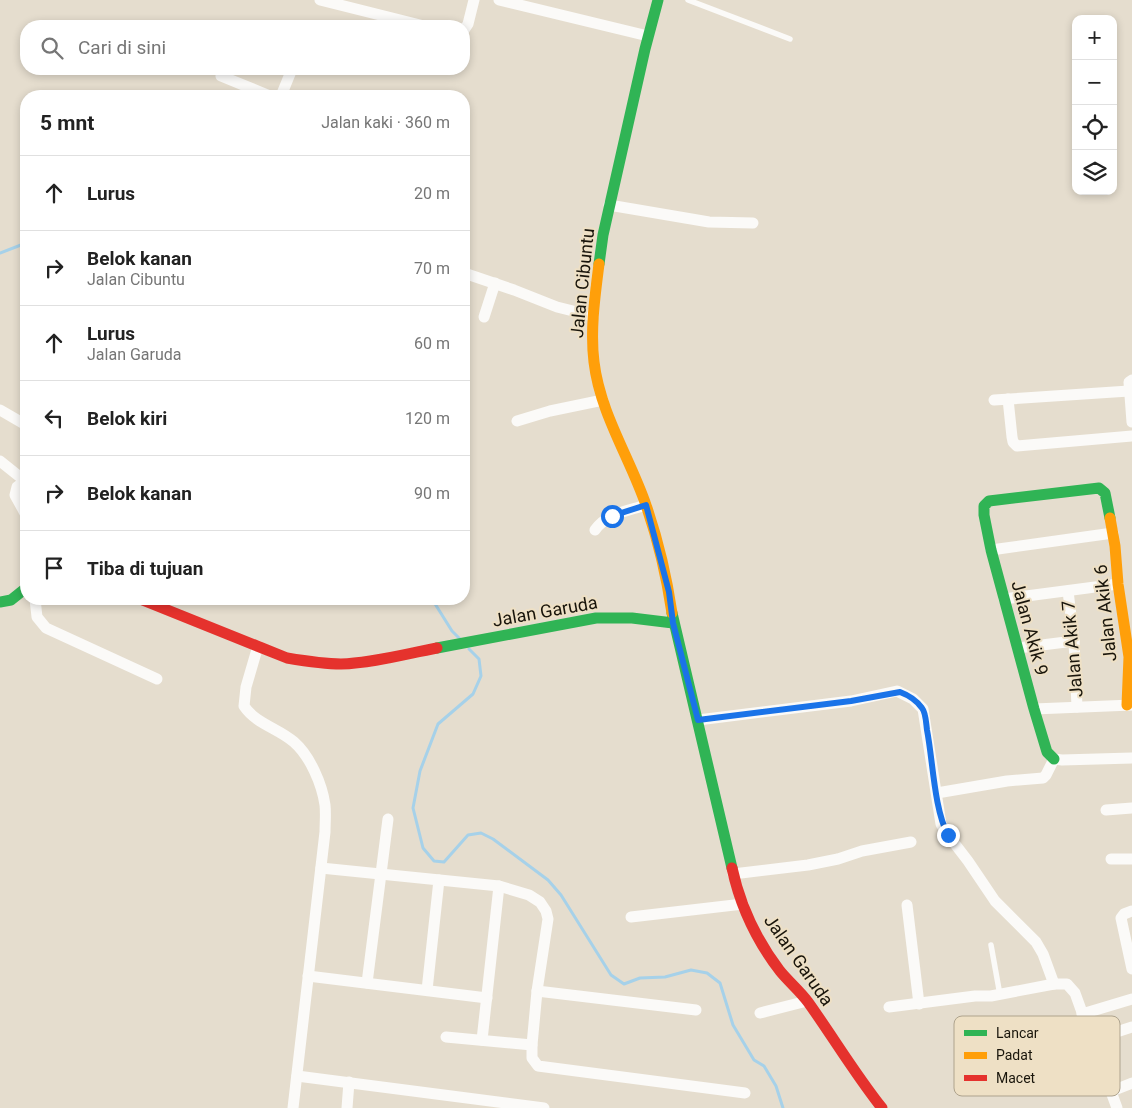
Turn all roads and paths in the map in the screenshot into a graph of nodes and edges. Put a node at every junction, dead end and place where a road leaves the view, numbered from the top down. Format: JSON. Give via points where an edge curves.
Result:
{"nodes":[{"id":1,"x":320,"y":0,"type":"edge"},
{"id":2,"x":474,"y":0,"type":"edge"},
{"id":3,"x":499,"y":0,"type":"edge"},
{"id":4,"x":658,"y":0,"type":"edge"},
{"id":5,"x":688,"y":0,"type":"edge"},
{"id":6,"x":400,"y":20,"type":"edge"},
{"id":7,"x":469,"y":20,"type":"edge"},
{"id":8,"x":648,"y":36,"type":"junction"},
{"id":9,"x":790,"y":39,"type":"dead end"},
{"id":10,"x":290,"y":75,"type":"edge"},
{"id":11,"x":221,"y":76,"type":"dead end"},
{"id":12,"x":255,"y":90,"type":"edge"},
{"id":13,"x":283,"y":90,"type":"edge"},
{"id":14,"x":609,"y":205,"type":"junction"},
{"id":15,"x":753,"y":223,"type":"dead end"},
{"id":16,"x":470,"y":275,"type":"edge"},
{"id":17,"x":495,"y":283,"type":"junction"},
{"id":18,"x":592,"y":316,"type":"junction"},
{"id":19,"x":484,"y":317,"type":"dead end"},
{"id":20,"x":1131,"y":385,"type":"edge"},
{"id":21,"x":1008,"y":399,"type":"junction"},
{"id":22,"x":603,"y":400,"type":"junction"},
{"id":23,"x":994,"y":400,"type":"dead end"},
{"id":24,"x":0,"y":410,"type":"edge"},
{"id":25,"x":517,"y":421,"type":"dead end"},
{"id":26,"x":20,"y":422,"type":"edge"},
{"id":27,"x":1132,"y":422,"type":"edge"},
{"id":28,"x":1132,"y":436,"type":"edge"},
{"id":29,"x":0,"y":461,"type":"edge"},
{"id":30,"x":20,"y":477,"type":"edge"},
{"id":31,"x":20,"y":485,"type":"edge"},
{"id":32,"x":1100,"y":489,"type":"joint"},
{"id":33,"x":20,"y":501,"type":"edge"},
{"id":34,"x":646,"y":505,"type":"junction"},
{"id":35,"x":596,"y":530,"type":"dead end"},
{"id":36,"x":1113,"y":533,"type":"junction"},
{"id":37,"x":992,"y":550,"type":"junction"},
{"id":38,"x":1118,"y":584,"type":"junction"},
{"id":39,"x":1068,"y":591,"type":"junction"},
{"id":40,"x":20,"y":593,"type":"edge"},
{"id":41,"x":1004,"y":599,"type":"junction"},
{"id":42,"x":0,"y":602,"type":"edge"},
{"id":43,"x":36,"y":605,"type":"edge"},
{"id":44,"x":155,"y":605,"type":"edge"},
{"id":45,"x":673,"y":623,"type":"junction"},
{"id":46,"x":1074,"y":641,"type":"junction"},
{"id":47,"x":258,"y":646,"type":"junction"},
{"id":48,"x":1018,"y":648,"type":"junction"},
{"id":49,"x":1130,"y":657,"type":"edge"},
{"id":50,"x":157,"y":679,"type":"dead end"},
{"id":51,"x":1130,"y":705,"type":"edge"},
{"id":52,"x":1077,"y":707,"type":"junction"},
{"id":53,"x":1034,"y":709,"type":"junction"},
{"id":54,"x":698,"y":720,"type":"junction"},
{"id":55,"x":1132,"y":758,"type":"edge"},
{"id":56,"x":1054,"y":759,"type":"junction"},
{"id":57,"x":937,"y":793,"type":"junction"},
{"id":58,"x":1132,"y":808,"type":"edge"},
{"id":59,"x":1106,"y":810,"type":"dead end"},
{"id":60,"x":388,"y":820,"type":"dead end"},
{"id":61,"x":911,"y":842,"type":"dead end"},
{"id":62,"x":1110,"y":859,"type":"dead end"},
{"id":63,"x":1132,"y":859,"type":"edge"},
{"id":64,"x":321,"y":868,"type":"junction"},
{"id":65,"x":381,"y":874,"type":"junction"},
{"id":66,"x":733,"y":874,"type":"junction"},
{"id":67,"x":439,"y":880,"type":"junction"},
{"id":68,"x":499,"y":886,"type":"junction"},
{"id":69,"x":742,"y":904,"type":"junction"},
{"id":70,"x":907,"y":906,"type":"dead end"},
{"id":71,"x":1132,"y":911,"type":"edge"},
{"id":72,"x":631,"y":917,"type":"dead end"},
{"id":73,"x":991,"y":945,"type":"dead end"},
{"id":74,"x":1131,"y":963,"type":"edge"},
{"id":75,"x":308,"y":976,"type":"junction"},
{"id":76,"x":367,"y":983,"type":"junction"},
{"id":77,"x":1054,"y":984,"type":"junction"},
{"id":78,"x":427,"y":990,"type":"junction"},
{"id":79,"x":537,"y":990,"type":"junction"},
{"id":80,"x":1000,"y":995,"type":"junction"},
{"id":81,"x":487,"y":998,"type":"junction"},
{"id":82,"x":1132,"y":999,"type":"edge"},
{"id":83,"x":807,"y":1001,"type":"junction"},
{"id":84,"x":919,"y":1004,"type":"junction"},
{"id":85,"x":889,"y":1007,"type":"dead end"},
{"id":86,"x":696,"y":1010,"type":"dead end"},
{"id":87,"x":760,"y":1013,"type":"dead end"},
{"id":88,"x":1082,"y":1014,"type":"joint"},
{"id":89,"x":1132,"y":1026,"type":"edge"},
{"id":90,"x":1120,"y":1030,"type":"edge"},
{"id":91,"x":446,"y":1037,"type":"dead end"},
{"id":92,"x":482,"y":1040,"type":"junction"},
{"id":93,"x":532,"y":1045,"type":"junction"},
{"id":94,"x":297,"y":1076,"type":"junction"},
{"id":95,"x":349,"y":1082,"type":"junction"},
{"id":96,"x":1132,"y":1083,"type":"edge"},
{"id":97,"x":1120,"y":1088,"type":"edge"},
{"id":98,"x":745,"y":1093,"type":"dead end"},
{"id":99,"x":1114,"y":1096,"type":"edge"},
{"id":100,"x":293,"y":1108,"type":"edge"},
{"id":101,"x":347,"y":1108,"type":"edge"},
{"id":102,"x":544,"y":1108,"type":"edge"},
{"id":103,"x":882,"y":1108,"type":"edge"},
{"id":104,"x":1118,"y":1108,"type":"edge"}],
"edges":[{"from":1,"to":6,"type":"street"},
{"from":2,"to":7,"type":"street"},
{"from":3,"to":8,"type":"street"},
{"from":4,"to":8,"type":"street","name":"Jalan Cibuntu"},
{"from":5,"to":9,"type":"lane"},
{"from":8,"to":14,"type":"street","name":"Jalan Cibuntu"},
{"from":10,"to":13,"type":"street"},
{"from":11,"to":12,"type":"street"},
{"from":14,"to":15,"type":"street","via":[[709,222]]},
{"from":14,"to":18,"type":"street","name":"Jalan Cibuntu"},
{"from":16,"to":17,"type":"street"},
{"from":17,"to":18,"type":"street","via":[[556,308]]},
{"from":17,"to":19,"type":"street"},
{"from":18,"to":22,"type":"street","name":"Jalan Cibuntu","via":[[594,362]]},
{"from":20,"to":21,"type":"street"},
{"from":20,"to":27,"type":"street"},
{"from":21,"to":23,"type":"street"},
{"from":21,"to":28,"type":"street","via":[[1012,437],[1017,446]]},
{"from":22,"to":25,"type":"street"},
{"from":22,"to":34,"type":"street","name":"Jalan Cibuntu"},
{"from":24,"to":26,"type":"street"},
{"from":29,"to":30,"type":"street"},
{"from":31,"to":33,"type":"street","via":[[15,495]]},
{"from":32,"to":36,"type":"street","name":"Jalan Akik 6","via":[[1107,497]]},
{"from":32,"to":37,"type":"street","name":"Jalan Akik 9","via":[[991,500],[983,509]]},
{"from":34,"to":35,"type":"street","via":[[612,516]]},
{"from":34,"to":45,"type":"street","name":"Jalan Cibuntu","via":[[669,592]]},
{"from":36,"to":37,"type":"street"},
{"from":36,"to":38,"type":"street","name":"Jalan Akik 6"},
{"from":37,"to":41,"type":"street","name":"Jalan Akik 9"},
{"from":38,"to":39,"type":"street"},
{"from":38,"to":49,"type":"street","name":"Jalan Akik 6"},
{"from":39,"to":41,"type":"street"},
{"from":39,"to":46,"type":"street","name":"Jalan Akik 7"},
{"from":40,"to":42,"type":"street","via":[[12,600]]},
{"from":41,"to":48,"type":"street","name":"Jalan Akik 9"},
{"from":43,"to":50,"type":"street","via":[[37,617],[46,628]]},
{"from":44,"to":47,"type":"street","name":"Jalan Garuda"},
{"from":45,"to":47,"type":"street","name":"Jalan Garuda","via":[[596,618],[340,664],[288,658]]},
{"from":45,"to":54,"type":"street","name":"Jalan Garuda"},
{"from":46,"to":48,"type":"street"},
{"from":46,"to":52,"type":"street","name":"Jalan Akik 7"},
{"from":47,"to":64,"type":"street","via":[[244,706],[253,718],[294,742],[314,774],[325,807]]},
{"from":48,"to":53,"type":"street","name":"Jalan Akik 9"},
{"from":49,"to":51,"type":"street","name":"Jalan Akik 6"},
{"from":51,"to":52,"type":"street"},
{"from":52,"to":53,"type":"street"},
{"from":53,"to":56,"type":"street","name":"Jalan Akik 9","via":[[1047,752]]},
{"from":54,"to":57,"type":"street","via":[[851,701],[899,691],[923,709]]},
{"from":54,"to":66,"type":"street","name":"Jalan Garuda"},
{"from":55,"to":56,"type":"street"},
{"from":56,"to":57,"type":"street","via":[[1043,778]]},
{"from":57,"to":77,"type":"street","via":[[942,824],[948,835],[995,901],[1036,942]]},
{"from":58,"to":59,"type":"street"},
{"from":60,"to":65,"type":"street"},
{"from":61,"to":66,"type":"street","via":[[808,865]]},
{"from":62,"to":63,"type":"street"},
{"from":64,"to":65,"type":"street"},
{"from":64,"to":75,"type":"street"},
{"from":65,"to":67,"type":"street"},
{"from":65,"to":76,"type":"street"},
{"from":66,"to":69,"type":"street","name":"Jalan Garuda"},
{"from":67,"to":68,"type":"street"},
{"from":67,"to":78,"type":"street"},
{"from":68,"to":79,"type":"street","via":[[528,894],[546,911],[548,920]]},
{"from":68,"to":81,"type":"street"},
{"from":69,"to":72,"type":"street"},
{"from":69,"to":83,"type":"street","name":"Jalan Garuda","via":[[761,942]]},
{"from":70,"to":84,"type":"street"},
{"from":71,"to":74,"type":"street","via":[[1121,918]]},
{"from":73,"to":80,"type":"lane"},
{"from":75,"to":76,"type":"street"},
{"from":75,"to":94,"type":"street"},
{"from":76,"to":78,"type":"street"},
{"from":77,"to":80,"type":"street"},
{"from":77,"to":88,"type":"street","via":[[1071,987]]},
{"from":78,"to":81,"type":"street"},
{"from":79,"to":86,"type":"street"},
{"from":79,"to":93,"type":"street"},
{"from":80,"to":84,"type":"street"},
{"from":81,"to":92,"type":"street"},
{"from":82,"to":88,"type":"street"},
{"from":83,"to":87,"type":"street"},
{"from":83,"to":103,"type":"street","name":"Jalan Garuda"},
{"from":84,"to":85,"type":"street"},
{"from":89,"to":90,"type":"street"},
{"from":91,"to":92,"type":"street"},
{"from":92,"to":93,"type":"street"},
{"from":93,"to":98,"type":"street","via":[[532,1058],[538,1066]]},
{"from":94,"to":95,"type":"street"},
{"from":94,"to":100,"type":"street"},
{"from":95,"to":101,"type":"street"},
{"from":95,"to":102,"type":"street"},
{"from":96,"to":97,"type":"street"},
{"from":99,"to":104,"type":"street"}]}
